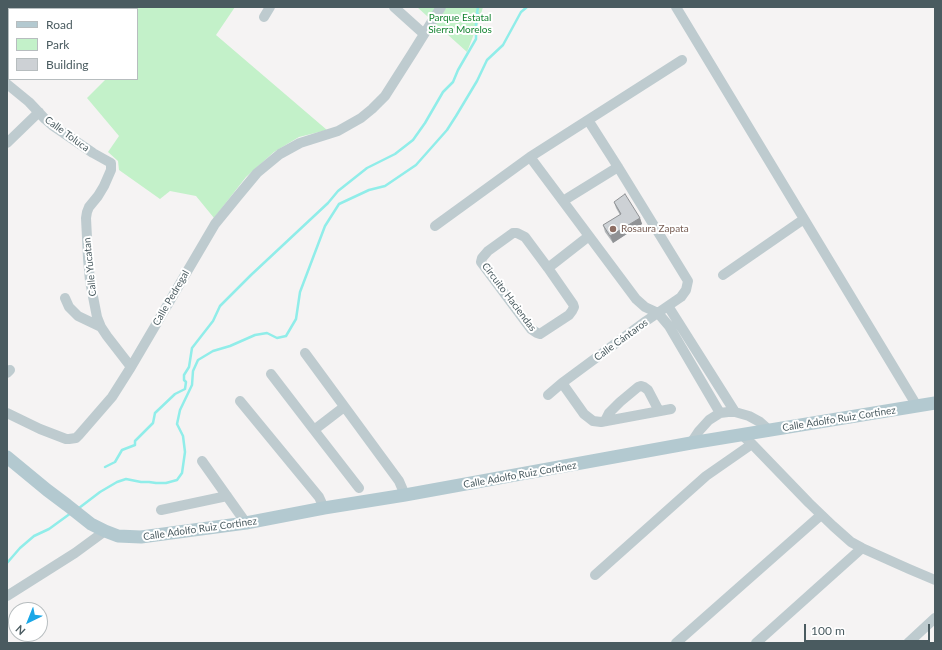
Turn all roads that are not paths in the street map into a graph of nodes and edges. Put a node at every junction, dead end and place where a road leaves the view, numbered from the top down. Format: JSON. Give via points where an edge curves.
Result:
{"nodes":[{"id":1,"x":270,"y":7,"type":"edge"},
{"id":2,"x":394,"y":7,"type":"edge"},
{"id":3,"x":441,"y":7,"type":"edge"},
{"id":4,"x":676,"y":7,"type":"edge"},
{"id":5,"x":264,"y":17,"type":"dead end"},
{"id":6,"x":424,"y":34,"type":"junction"},
{"id":7,"x":682,"y":60,"type":"dead end"},
{"id":8,"x":7,"y":84,"type":"edge"},
{"id":9,"x":39,"y":112,"type":"junction"},
{"id":10,"x":588,"y":120,"type":"junction"},
{"id":11,"x":7,"y":144,"type":"edge"},
{"id":12,"x":530,"y":157,"type":"junction"},
{"id":13,"x":111,"y":163,"type":"joint"},
{"id":14,"x":618,"y":167,"type":"junction"},
{"id":15,"x":563,"y":201,"type":"junction"},
{"id":16,"x":804,"y":219,"type":"junction"},
{"id":17,"x":435,"y":226,"type":"dead end"},
{"id":18,"x":589,"y":236,"type":"junction"},
{"id":19,"x":548,"y":268,"type":"junction"},
{"id":20,"x":723,"y":275,"type":"dead end"},
{"id":21,"x":65,"y":298,"type":"dead end"},
{"id":22,"x":668,"y":306,"type":"junction"},
{"id":23,"x":658,"y":313,"type":"junction"},
{"id":24,"x":101,"y":327,"type":"junction"},
{"id":25,"x":305,"y":353,"type":"dead end"},
{"id":26,"x":131,"y":367,"type":"junction"},
{"id":27,"x":271,"y":374,"type":"dead end"},
{"id":28,"x":562,"y":384,"type":"junction"},
{"id":29,"x":548,"y":395,"type":"dead end"},
{"id":30,"x":240,"y":401,"type":"dead end"},
{"id":31,"x":935,"y":403,"type":"edge"},
{"id":32,"x":917,"y":406,"type":"junction"},
{"id":33,"x":344,"y":407,"type":"junction"},
{"id":34,"x":671,"y":409,"type":"dead end"},
{"id":35,"x":659,"y":411,"type":"junction"},
{"id":36,"x":735,"y":412,"type":"junction"},
{"id":37,"x":7,"y":413,"type":"edge"},
{"id":38,"x":720,"y":413,"type":"junction"},
{"id":39,"x":605,"y":421,"type":"junction"},
{"id":40,"x":314,"y":430,"type":"junction"},
{"id":41,"x":769,"y":430,"type":"junction"},
{"id":42,"x":742,"y":435,"type":"junction"},
{"id":43,"x":691,"y":443,"type":"junction"},
{"id":44,"x":752,"y":444,"type":"junction"},
{"id":45,"x":7,"y":457,"type":"edge"},
{"id":46,"x":202,"y":461,"type":"dead end"},
{"id":47,"x":359,"y":488,"type":"dead end"},
{"id":48,"x":405,"y":495,"type":"junction"},
{"id":49,"x":227,"y":496,"type":"junction"},
{"id":50,"x":324,"y":508,"type":"junction"},
{"id":51,"x":160,"y":510,"type":"dead end"},
{"id":52,"x":821,"y":515,"type":"junction"},
{"id":53,"x":246,"y":523,"type":"junction"},
{"id":54,"x":104,"y":531,"type":"junction"},
{"id":55,"x":862,"y":548,"type":"junction"},
{"id":56,"x":595,"y":575,"type":"dead end"},
{"id":57,"x":935,"y":580,"type":"edge"},
{"id":58,"x":7,"y":596,"type":"edge"},
{"id":59,"x":935,"y":618,"type":"edge"},
{"id":60,"x":676,"y":643,"type":"edge"},
{"id":61,"x":756,"y":643,"type":"edge"},
{"id":62,"x":908,"y":643,"type":"edge"}],
"edges":[{"from":1,"to":5,"type":"street"},
{"from":2,"to":6,"type":"street"},
{"from":3,"to":6,"type":"street","name":"Calle Pedregal"},
{"from":4,"to":16,"type":"street"},
{"from":6,"to":26,"type":"street","name":"Calle Pedregal","via":[[385,96],[372,109],[338,132],[300,143],[280,154],[257,173],[215,224]]},
{"from":7,"to":10,"type":"street"},
{"from":8,"to":9,"type":"street","name":"Calle Toluca"},
{"from":9,"to":11,"type":"street"},
{"from":9,"to":13,"type":"street","name":"Calle Toluca","via":[[52,125]]},
{"from":10,"to":12,"type":"street"},
{"from":10,"to":14,"type":"street"},
{"from":12,"to":15,"type":"street"},
{"from":12,"to":17,"type":"street"},
{"from":13,"to":24,"type":"street","name":"Calle Yucatan","via":[[111,170],[104,186],[89,207],[86,218],[90,281]]},
{"from":14,"to":15,"type":"street"},
{"from":14,"to":22,"type":"street","name":"Calle Cántaros","via":[[688,281],[681,297]]},
{"from":15,"to":18,"type":"street"},
{"from":16,"to":20,"type":"street"},
{"from":16,"to":32,"type":"street"},
{"from":18,"to":19,"type":"street"},
{"from":18,"to":23,"type":"street","via":[[636,299],[645,308]]},
{"from":19,"to":19,"type":"street","name":"Circuito Haciendas","via":[[525,237],[517,233],[512,233],[488,251],[481,262],[533,332],[540,334],[569,314],[574,307]]},
{"from":21,"to":24,"type":"street","via":[[69,307],[78,316]]},
{"from":22,"to":23,"type":"street","name":"Calle Cántaros"},
{"from":22,"to":36,"type":"street"},
{"from":23,"to":28,"type":"street","name":"Calle Cántaros"},
{"from":23,"to":38,"type":"street","via":[[676,338]]},
{"from":24,"to":26,"type":"street","name":"Calle Yucatan"},
{"from":25,"to":33,"type":"street"},
{"from":26,"to":37,"type":"street","name":"Calle Pedregal","via":[[112,397],[76,438],[66,439]]},
{"from":27,"to":40,"type":"street"},
{"from":28,"to":29,"type":"street","name":"Calle Cántaros"},
{"from":28,"to":39,"type":"street","via":[[584,414],[593,421]]},
{"from":30,"to":50,"type":"street","via":[[319,497]]},
{"from":31,"to":32,"type":"main road","name":"Calle Adolfo Ruiz Cortinez"},
{"from":32,"to":41,"type":"main road","name":"Calle Adolfo Ruiz Cortinez"},
{"from":33,"to":40,"type":"street"},
{"from":33,"to":48,"type":"street","via":[[399,482]]},
{"from":34,"to":35,"type":"street"},
{"from":35,"to":39,"type":"street"},
{"from":35,"to":39,"type":"street","via":[[648,390],[641,386],[620,402]]},
{"from":36,"to":38,"type":"street"},
{"from":36,"to":41,"type":"street","via":[[749,416]]},
{"from":38,"to":43,"type":"street","via":[[709,420]]},
{"from":40,"to":47,"type":"street"},
{"from":41,"to":42,"type":"main road","name":"Calle Adolfo Ruiz Cortinez"},
{"from":42,"to":43,"type":"main road","name":"Calle Adolfo Ruiz Cortinez"},
{"from":42,"to":44,"type":"street"},
{"from":43,"to":48,"type":"main road","name":"Calle Adolfo Ruiz Cortinez"},
{"from":44,"to":52,"type":"street"},
{"from":44,"to":56,"type":"street","via":[[706,476]]},
{"from":45,"to":54,"type":"main road","name":"Calle Adolfo Ruiz Cortinez","via":[[91,524]]},
{"from":46,"to":49,"type":"street"},
{"from":48,"to":50,"type":"main road","name":"Calle Adolfo Ruiz Cortinez"},
{"from":49,"to":51,"type":"street"},
{"from":49,"to":53,"type":"street"},
{"from":50,"to":53,"type":"main road","name":"Calle Adolfo Ruiz Cortinez"},
{"from":52,"to":55,"type":"street","via":[[851,542]]},
{"from":52,"to":60,"type":"street"},
{"from":53,"to":54,"type":"main road","name":"Calle Adolfo Ruiz Cortinez","via":[[141,537],[118,536]]},
{"from":54,"to":58,"type":"street","via":[[75,554]]},
{"from":55,"to":57,"type":"street"},
{"from":55,"to":61,"type":"street"},
{"from":59,"to":62,"type":"street"}]}
